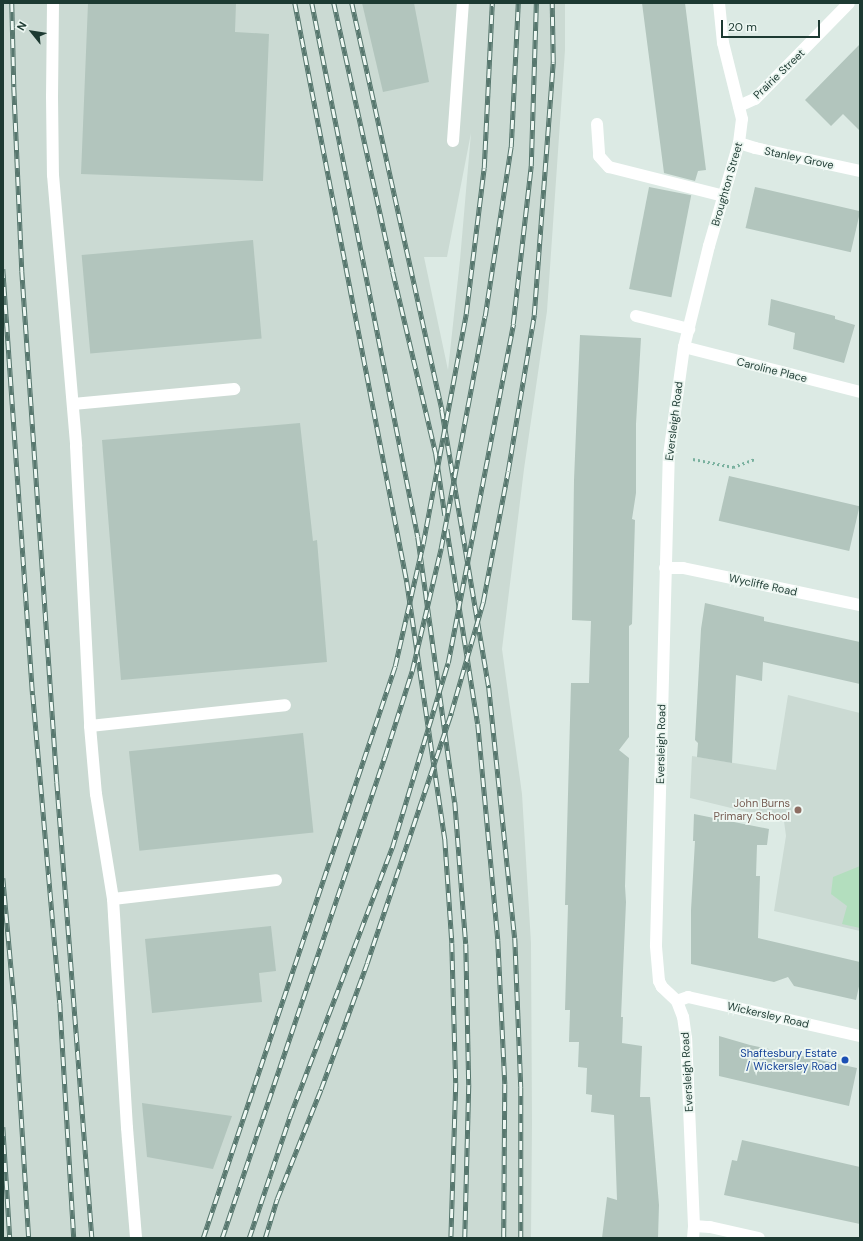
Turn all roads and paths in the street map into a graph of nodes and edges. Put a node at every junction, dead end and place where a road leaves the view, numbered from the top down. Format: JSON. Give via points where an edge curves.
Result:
{"nodes":[{"id":1,"x":54,"y":3,"type":"edge"},
{"id":2,"x":463,"y":3,"type":"edge"},
{"id":3,"x":719,"y":3,"type":"edge"},
{"id":4,"x":849,"y":3,"type":"edge"},
{"id":5,"x":739,"y":106,"type":"junction"},
{"id":6,"x":597,"y":124,"type":"dead end"},
{"id":7,"x":453,"y":141,"type":"dead end"},
{"id":8,"x":739,"y":143,"type":"junction"},
{"id":9,"x":860,"y":171,"type":"edge"},
{"id":10,"x":724,"y":196,"type":"junction"},
{"id":11,"x":709,"y":246,"type":"joint"},
{"id":12,"x":636,"y":316,"type":"dead end"},
{"id":13,"x":689,"y":329,"type":"junction"},
{"id":14,"x":684,"y":348,"type":"junction"},
{"id":15,"x":234,"y":389,"type":"dead end"},
{"id":16,"x":860,"y":392,"type":"edge"},
{"id":17,"x":73,"y":404,"type":"junction"},
{"id":18,"x":669,"y":455,"type":"junction"},
{"id":19,"x":754,"y":458,"type":"dead end"},
{"id":20,"x":665,"y":568,"type":"junction"},
{"id":21,"x":860,"y":605,"type":"edge"},
{"id":22,"x":285,"y":705,"type":"dead end"},
{"id":23,"x":90,"y":726,"type":"junction"},
{"id":24,"x":276,"y":880,"type":"dead end"},
{"id":25,"x":113,"y":899,"type":"junction"},
{"id":26,"x":677,"y":1001,"type":"junction"},
{"id":27,"x":860,"y":1036,"type":"edge"},
{"id":28,"x":694,"y":1232,"type":"edge"},
{"id":29,"x":136,"y":1238,"type":"edge"},
{"id":30,"x":759,"y":1238,"type":"edge"}],
"edges":[{"from":1,"to":17,"type":"street","via":[[54,175]]},
{"from":2,"to":7,"type":"street"},
{"from":3,"to":5,"type":"street","name":"Broughton Street","via":[[724,43]]},
{"from":4,"to":5,"type":"street","name":"Prairie Street","via":[[755,99]]},
{"from":5,"to":8,"type":"street","name":"Broughton Street","via":[[742,119]]},
{"from":6,"to":10,"type":"street","via":[[599,156],[609,167]]},
{"from":8,"to":9,"type":"street","name":"Stanley Grove"},
{"from":8,"to":10,"type":"street","name":"Broughton Street"},
{"from":10,"to":11,"type":"street","name":"Broughton Street"},
{"from":11,"to":13,"type":"street","name":"Eversleigh Road"},
{"from":12,"to":13,"type":"street"},
{"from":13,"to":14,"type":"street","name":"Eversleigh Road"},
{"from":14,"to":16,"type":"street","name":"Caroline Place"},
{"from":14,"to":18,"type":"street","name":"Eversleigh Road"},
{"from":15,"to":17,"type":"street"},
{"from":17,"to":23,"type":"street"},
{"from":18,"to":19,"type":"path","via":[[733,467]]},
{"from":18,"to":20,"type":"street","name":"Eversleigh Road"},
{"from":20,"to":21,"type":"street","name":"Wycliffe Road","via":[[683,568]]},
{"from":20,"to":26,"type":"street","name":"Eversleigh Road","via":[[656,946],[659,981]]},
{"from":22,"to":23,"type":"street"},
{"from":23,"to":25,"type":"street","via":[[96,794]]},
{"from":24,"to":25,"type":"street"},
{"from":25,"to":29,"type":"street","via":[[126,1128]]},
{"from":26,"to":27,"type":"street","name":"Wickersley Road","via":[[688,997]]},
{"from":26,"to":28,"type":"street","name":"Eversleigh Road","via":[[686,1038]]},
{"from":28,"to":30,"type":"street","via":[[719,1229]]}]}
